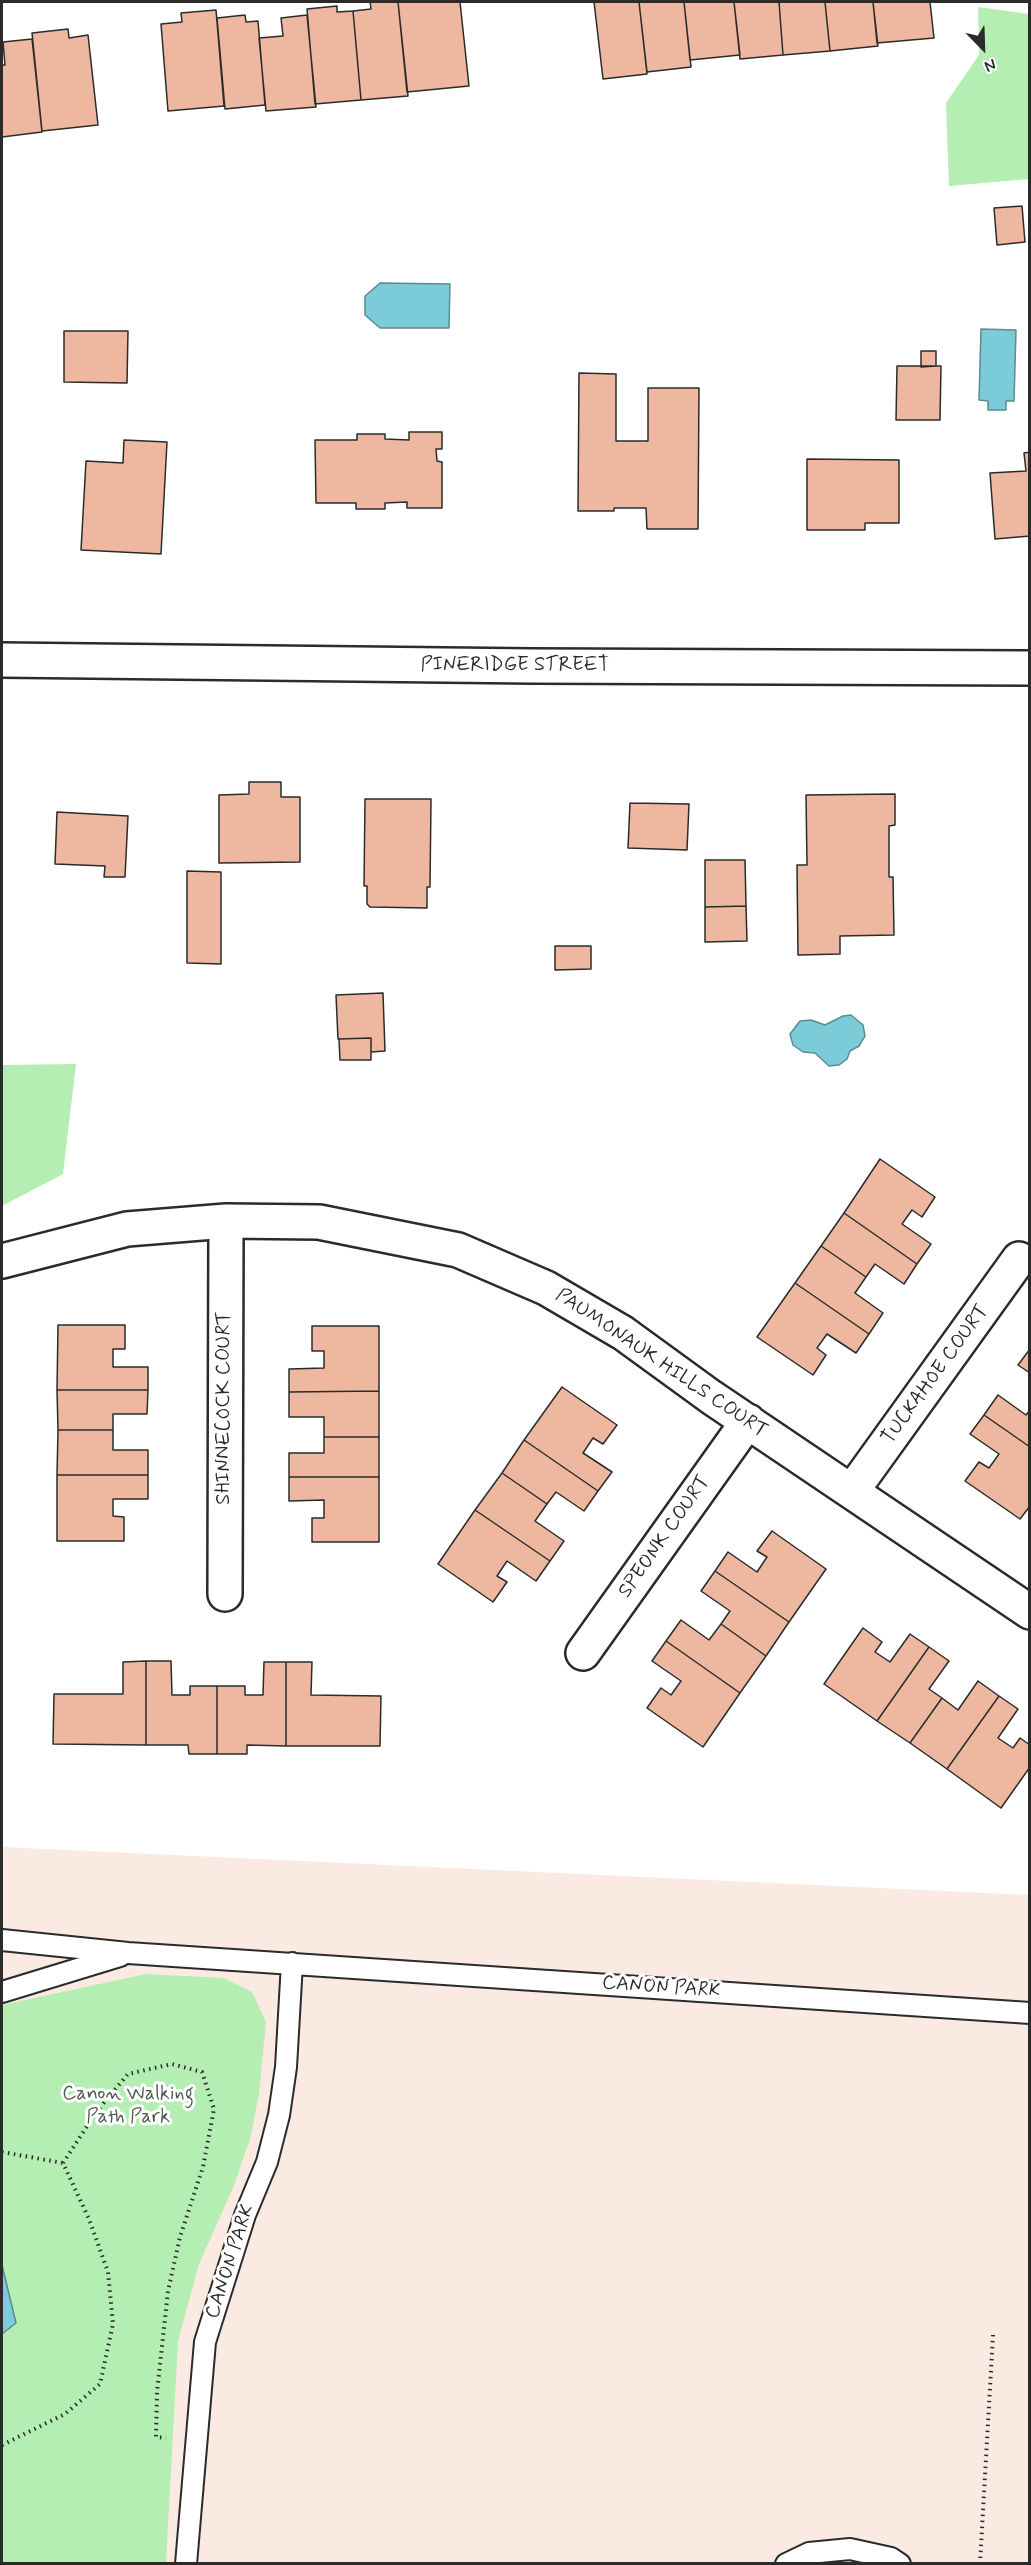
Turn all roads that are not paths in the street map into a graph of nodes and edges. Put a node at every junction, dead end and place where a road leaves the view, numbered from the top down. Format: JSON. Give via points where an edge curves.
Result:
{"nodes":[{"id":1,"x":2,"y":660,"type":"edge"},
{"id":2,"x":1029,"y":668,"type":"edge"},
{"id":3,"x":226,"y":1221,"type":"junction"},
{"id":4,"x":1019,"y":1259,"type":"dead end"},
{"id":5,"x":2,"y":1261,"type":"edge"},
{"id":6,"x":747,"y":1421,"type":"junction"},
{"id":7,"x":852,"y":1491,"type":"junction"},
{"id":8,"x":225,"y":1594,"type":"dead end"},
{"id":9,"x":1029,"y":1612,"type":"edge"},
{"id":10,"x":583,"y":1653,"type":"dead end"},
{"id":11,"x":2,"y":1940,"type":"edge"},
{"id":12,"x":128,"y":1953,"type":"junction"},
{"id":13,"x":292,"y":1963,"type":"junction"},
{"id":14,"x":2,"y":1992,"type":"edge"},
{"id":15,"x":1029,"y":2013,"type":"edge"},
{"id":16,"x":186,"y":2564,"type":"edge"},
{"id":17,"x":786,"y":2564,"type":"edge"},
{"id":18,"x":900,"y":2564,"type":"edge"}],
"edges":[{"from":1,"to":2,"type":"street","name":"PINERIDGE STREET"},
{"from":3,"to":5,"type":"street","name":"PAUMONAUK HILLS COURT","via":[[127,1229]]},
{"from":3,"to":6,"type":"street","name":"PAUMONAUK HILLS COURT","via":[[319,1222],[458,1250],[546,1288],[623,1334]]},
{"from":3,"to":8,"type":"street","name":"SHINNECOCK COURT"},
{"from":4,"to":7,"type":"street","name":"TUCKAHOE COURT"},
{"from":6,"to":7,"type":"street","name":"PAUMONAUK HILLS COURT"},
{"from":6,"to":10,"type":"street","name":"SPEONK COURT"},
{"from":7,"to":9,"type":"street","name":"PAUMONAUK HILLS COURT"},
{"from":11,"to":12,"type":"lane","name":"CANON PARK"},
{"from":12,"to":13,"type":"lane","name":"CANON PARK"},
{"from":12,"to":14,"type":"lane"},
{"from":13,"to":15,"type":"lane","name":"CANON PARK"},
{"from":13,"to":16,"type":"lane","name":"CANON PARK","via":[[279,2115],[267,2162],[244,2215],[205,2342]]},
{"from":17,"to":18,"type":"lane","via":[[809,2553],[850,2549],[891,2558]]}]}
